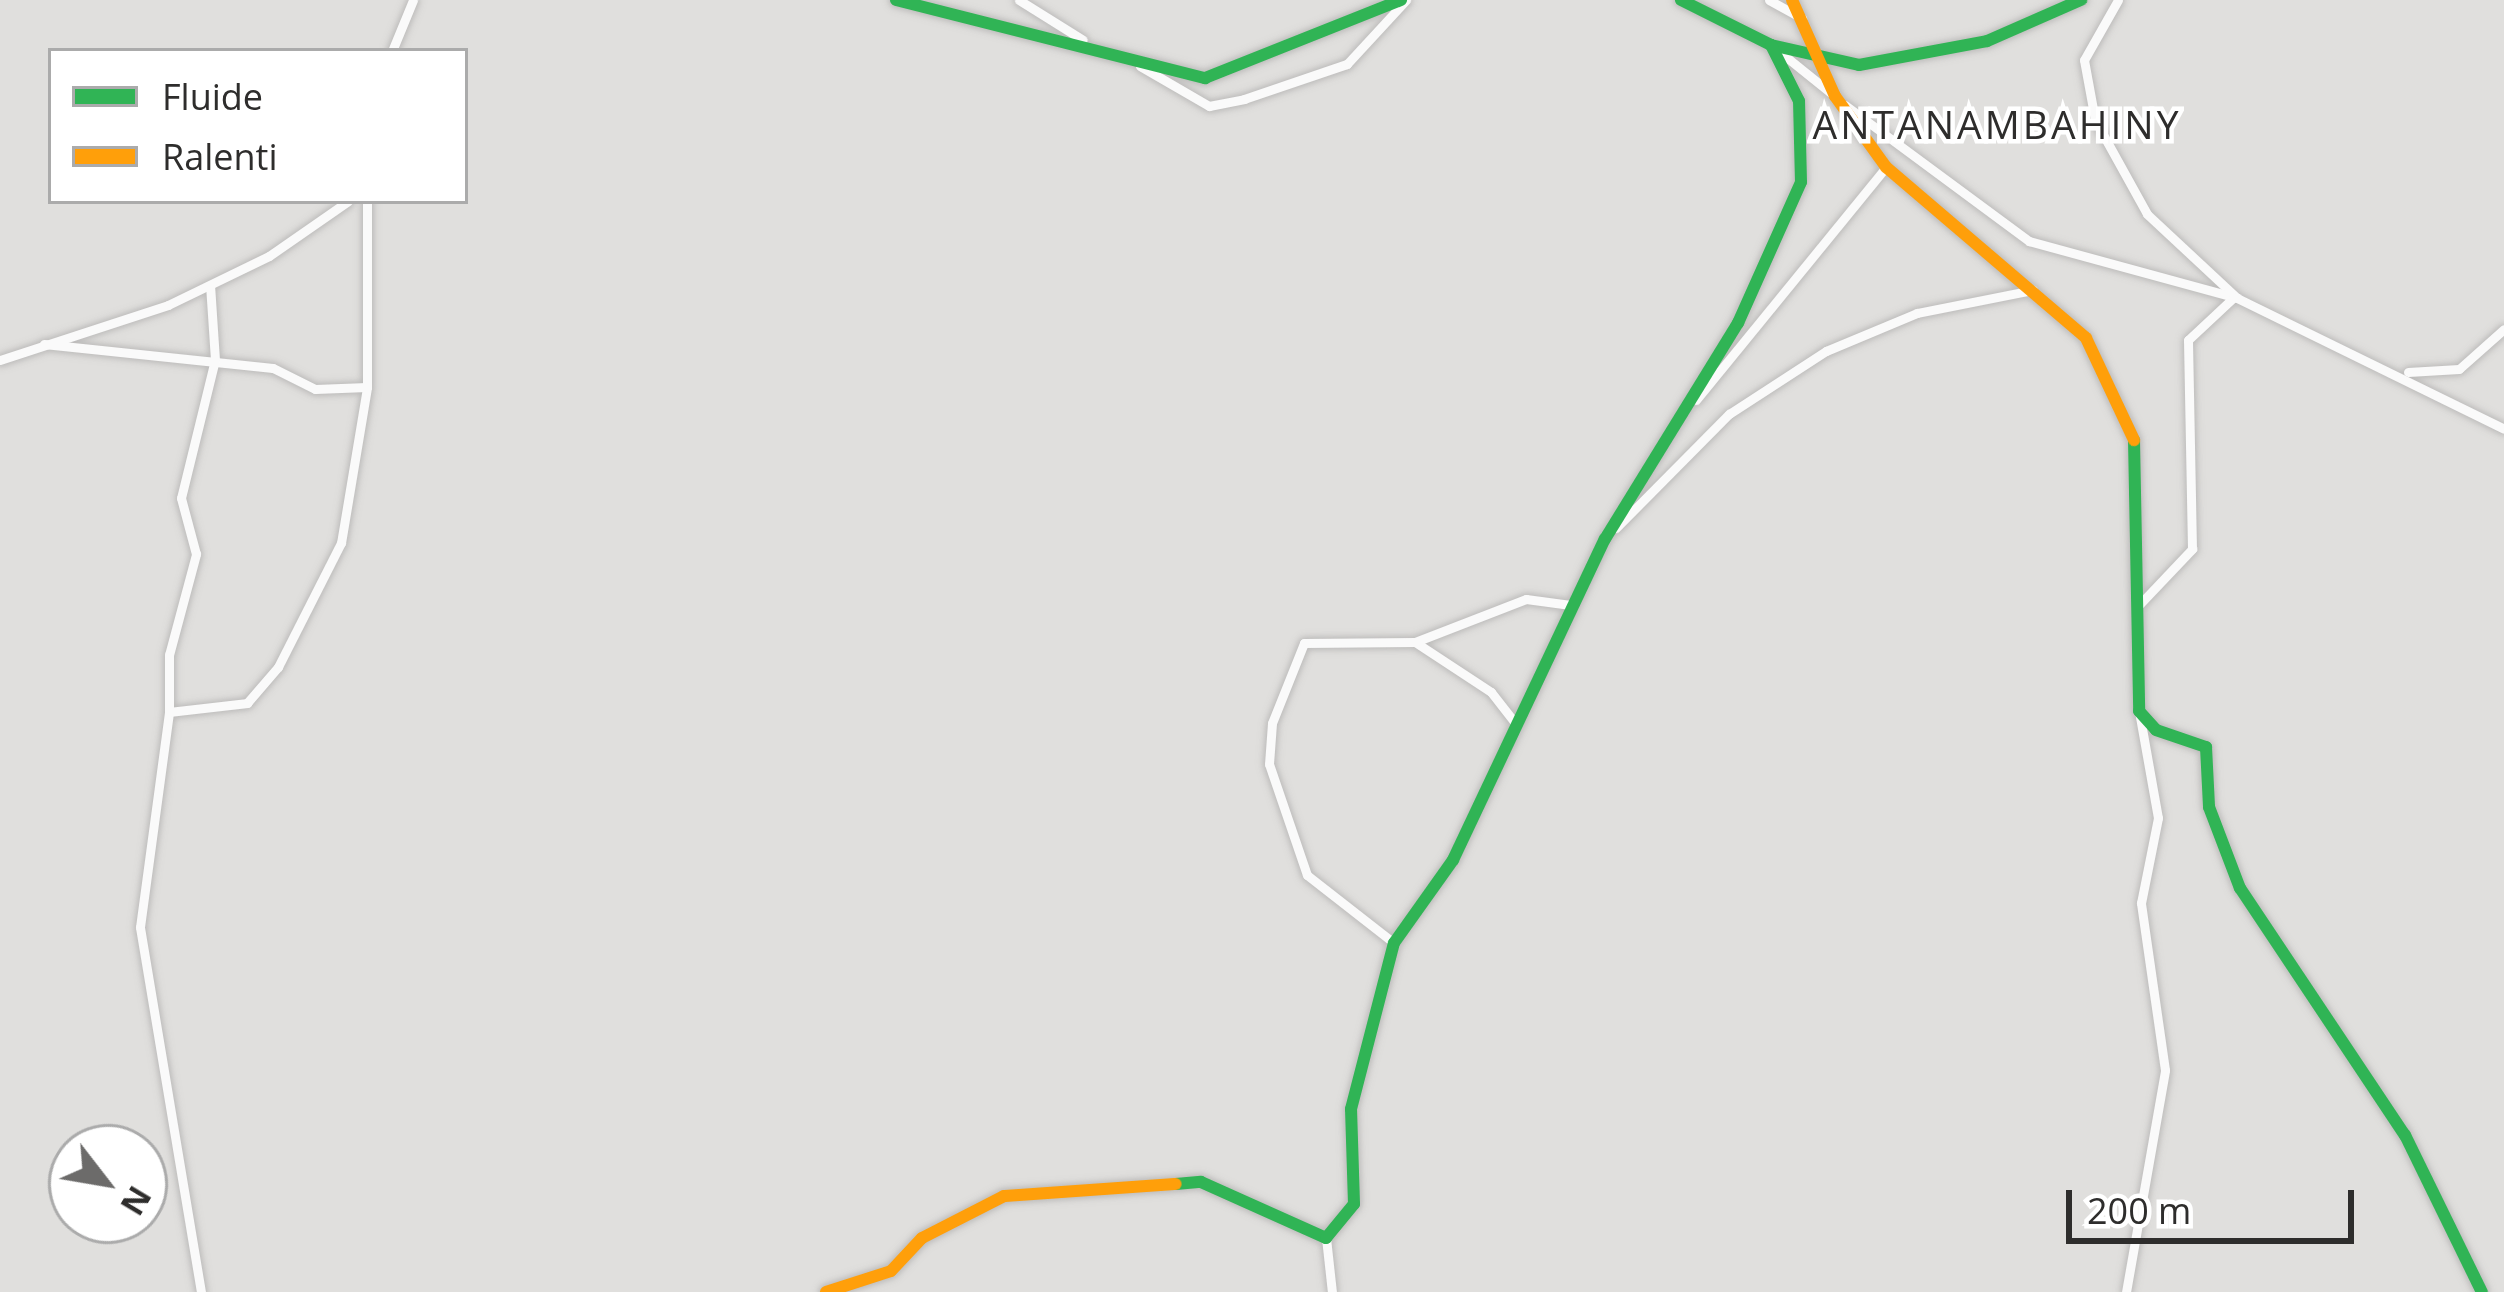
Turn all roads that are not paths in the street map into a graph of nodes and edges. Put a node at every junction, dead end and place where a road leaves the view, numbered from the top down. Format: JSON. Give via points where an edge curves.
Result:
{"nodes":[{"id":1,"x":413,"y":0,"type":"edge"},
{"id":2,"x":896,"y":0,"type":"edge"},
{"id":3,"x":1019,"y":0,"type":"edge"},
{"id":4,"x":1404,"y":0,"type":"edge"},
{"id":5,"x":1681,"y":0,"type":"edge"},
{"id":6,"x":1769,"y":0,"type":"edge"},
{"id":7,"x":1792,"y":0,"type":"edge"},
{"id":8,"x":2081,"y":0,"type":"edge"},
{"id":9,"x":2118,"y":0,"type":"edge"},
{"id":10,"x":1802,"y":18,"type":"junction"},
{"id":11,"x":1083,"y":40,"type":"junction"},
{"id":12,"x":1771,"y":45,"type":"junction"},
{"id":13,"x":393,"y":48,"type":"edge"},
{"id":14,"x":1816,"y":54,"type":"junction"},
{"id":15,"x":1124,"y":56,"type":"junction"},
{"id":16,"x":1835,"y":96,"type":"junction"},
{"id":17,"x":1886,"y":167,"type":"junction"},
{"id":18,"x":343,"y":204,"type":"edge"},
{"id":19,"x":367,"y":204,"type":"edge"},
{"id":20,"x":210,"y":285,"type":"junction"},
{"id":21,"x":2038,"y":290,"type":"junction"},
{"id":22,"x":2237,"y":298,"type":"junction"},
{"id":23,"x":2504,"y":329,"type":"edge"},
{"id":24,"x":39,"y":344,"type":"junction"},
{"id":25,"x":0,"y":360,"type":"edge"},
{"id":26,"x":215,"y":360,"type":"junction"},
{"id":27,"x":2402,"y":372,"type":"junction"},
{"id":28,"x":367,"y":387,"type":"junction"},
{"id":29,"x":1678,"y":419,"type":"junction"},
{"id":30,"x":2504,"y":429,"type":"edge"},
{"id":31,"x":1605,"y":539,"type":"junction"},
{"id":32,"x":1571,"y":605,"type":"junction"},
{"id":33,"x":2133,"y":615,"type":"junction"},
{"id":34,"x":1415,"y":642,"type":"junction"},
{"id":35,"x":2139,"y":711,"type":"junction"},
{"id":36,"x":169,"y":712,"type":"junction"},
{"id":37,"x":1515,"y":723,"type":"junction"},
{"id":38,"x":1394,"y":943,"type":"junction"},
{"id":39,"x":1326,"y":1238,"type":"junction"},
{"id":40,"x":201,"y":1292,"type":"edge"},
{"id":41,"x":826,"y":1292,"type":"edge"},
{"id":42,"x":1332,"y":1292,"type":"edge"},
{"id":43,"x":2126,"y":1292,"type":"edge"},
{"id":44,"x":2482,"y":1292,"type":"edge"}],
"edges":[{"from":1,"to":13,"type":"street"},
{"from":2,"to":11,"type":"street"},
{"from":3,"to":11,"type":"street"},
{"from":4,"to":15,"type":"street","via":[[1205,78]]},
{"from":4,"to":15,"type":"street","via":[[1347,64],[1209,106]]},
{"from":5,"to":12,"type":"street"},
{"from":6,"to":10,"type":"street"},
{"from":7,"to":10,"type":"street"},
{"from":8,"to":14,"type":"street","via":[[1900,65]]},
{"from":9,"to":22,"type":"street","via":[[2084,60],[2095,120],[2146,214]]},
{"from":10,"to":14,"type":"street"},
{"from":11,"to":15,"type":"street"},
{"from":12,"to":14,"type":"street"},
{"from":12,"to":16,"type":"street"},
{"from":12,"to":29,"type":"street","via":[[1798,101],[1801,182],[1738,323]]},
{"from":14,"to":16,"type":"street"},
{"from":16,"to":17,"type":"street"},
{"from":16,"to":22,"type":"street","via":[[2029,241]]},
{"from":17,"to":21,"type":"street"},
{"from":17,"to":29,"type":"street"},
{"from":18,"to":20,"type":"street"},
{"from":19,"to":28,"type":"street"},
{"from":20,"to":24,"type":"street"},
{"from":20,"to":26,"type":"street"},
{"from":21,"to":31,"type":"street","via":[[1917,313],[1826,351],[1730,414]]},
{"from":21,"to":33,"type":"street","via":[[2086,338],[2134,433]]},
{"from":22,"to":27,"type":"street"},
{"from":22,"to":33,"type":"street","via":[[2206,313],[2188,340],[2192,549],[2154,577]]},
{"from":23,"to":27,"type":"street","via":[[2459,370]]},
{"from":24,"to":25,"type":"street"},
{"from":24,"to":26,"type":"street"},
{"from":26,"to":28,"type":"street","via":[[315,388]]},
{"from":26,"to":36,"type":"street","via":[[181,498],[196,554],[169,655]]},
{"from":27,"to":30,"type":"street"},
{"from":28,"to":36,"type":"street","via":[[341,543],[278,667],[248,703]]},
{"from":29,"to":31,"type":"street"},
{"from":31,"to":32,"type":"street"},
{"from":32,"to":34,"type":"street","via":[[1526,599]]},
{"from":32,"to":37,"type":"street"},
{"from":33,"to":35,"type":"street"},
{"from":34,"to":37,"type":"street","via":[[1491,692]]},
{"from":34,"to":38,"type":"street","via":[[1304,643],[1272,723],[1269,764],[1307,875]]},
{"from":35,"to":43,"type":"street","via":[[2158,818],[2140,903],[2165,1070]]},
{"from":35,"to":44,"type":"street","via":[[2206,747],[2209,806],[2240,888],[2405,1135]]},
{"from":36,"to":40,"type":"street","via":[[140,926]]},
{"from":37,"to":38,"type":"street","via":[[1453,860]]},
{"from":38,"to":39,"type":"street","via":[[1351,1109],[1354,1204]]},
{"from":39,"to":41,"type":"street","via":[[1201,1182],[1004,1196],[922,1238],[891,1271]]},
{"from":39,"to":42,"type":"street"}]}
